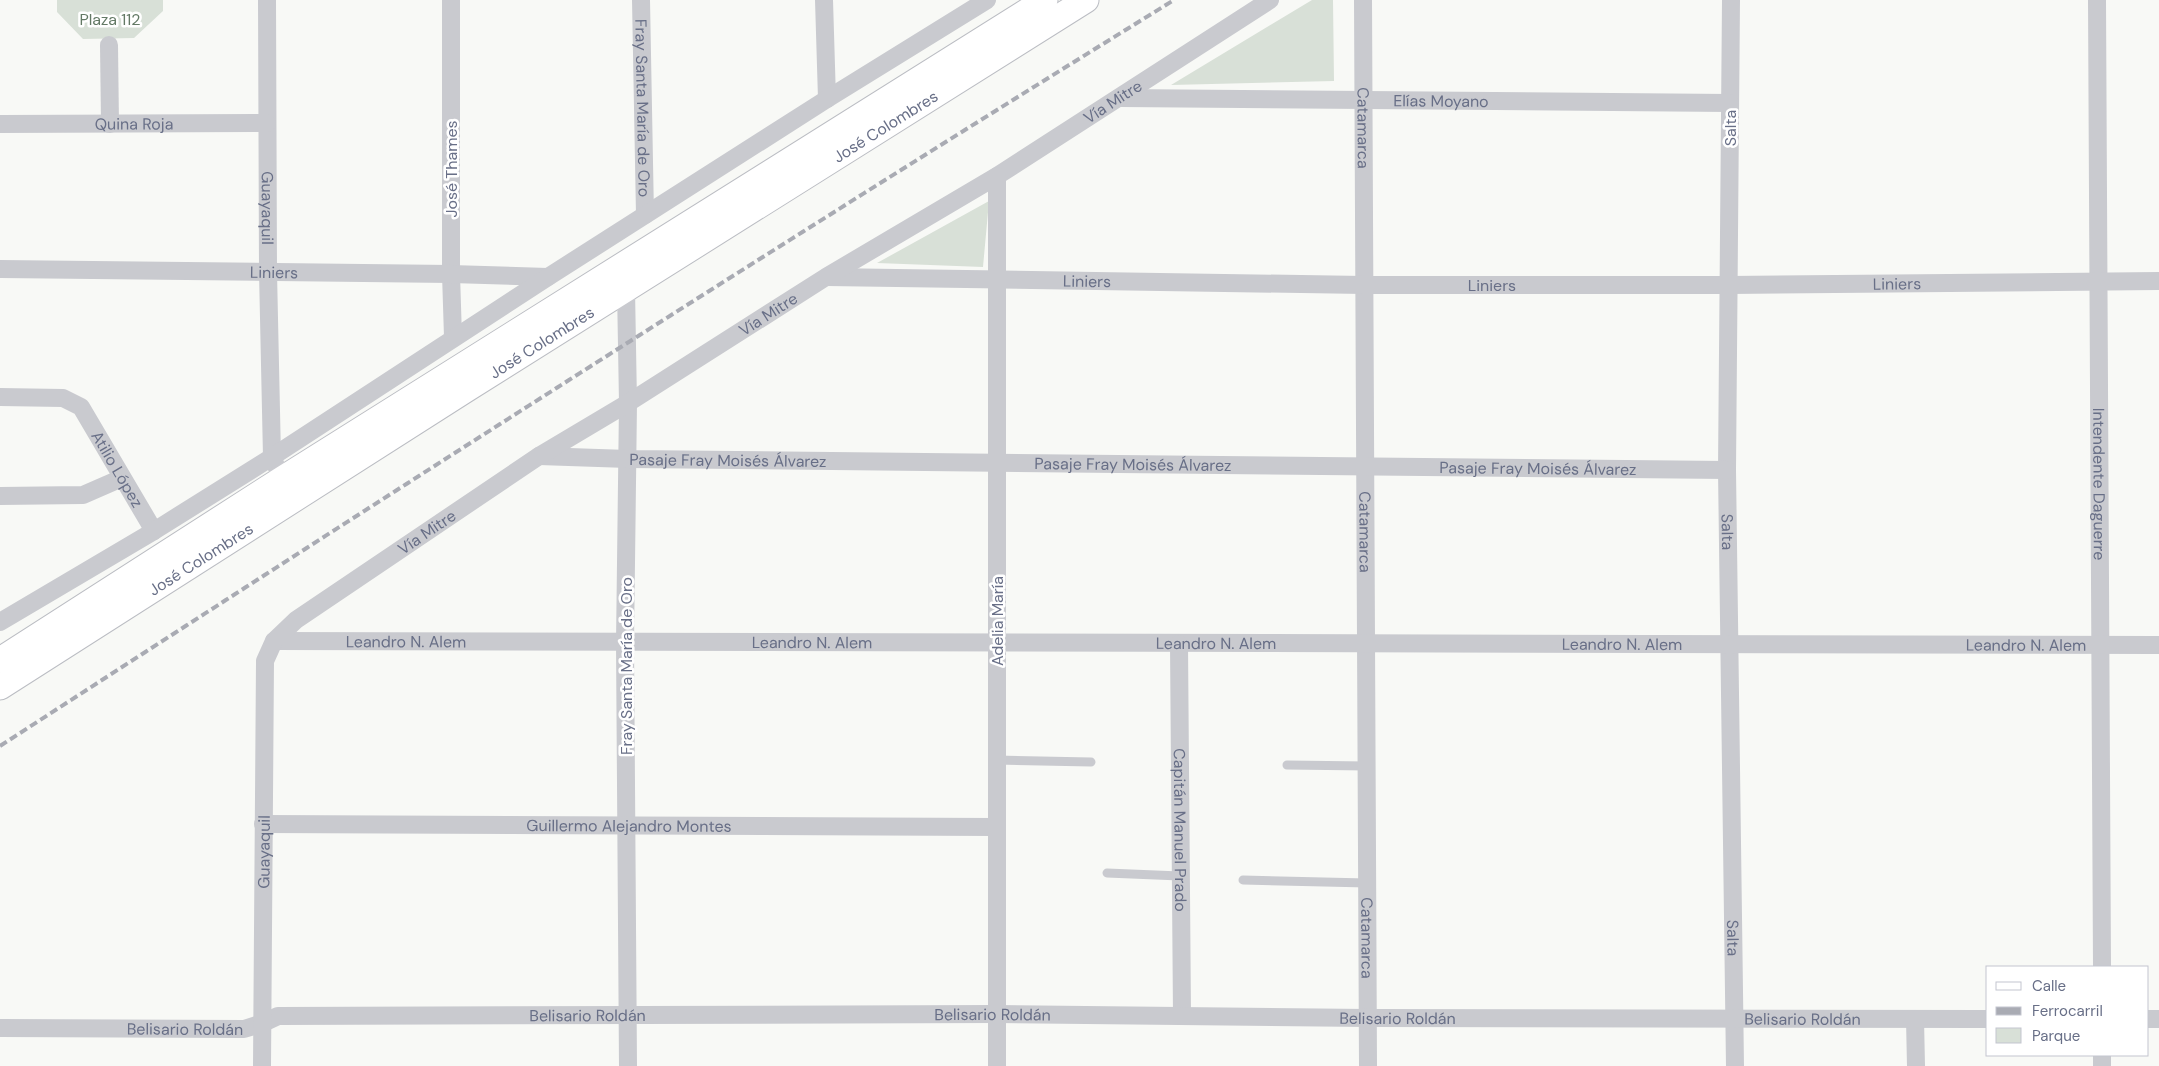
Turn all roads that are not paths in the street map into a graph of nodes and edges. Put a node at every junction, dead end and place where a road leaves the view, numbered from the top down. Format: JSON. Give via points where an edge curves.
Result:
{"nodes":[{"id":1,"x":267,"y":0,"type":"edge"},
{"id":2,"x":451,"y":0,"type":"edge"},
{"id":3,"x":641,"y":0,"type":"edge"},
{"id":4,"x":824,"y":0,"type":"edge"},
{"id":5,"x":987,"y":0,"type":"edge"},
{"id":6,"x":1086,"y":0,"type":"edge"},
{"id":7,"x":1270,"y":0,"type":"edge"},
{"id":8,"x":1363,"y":0,"type":"edge"},
{"id":9,"x":1731,"y":0,"type":"edge"},
{"id":10,"x":2097,"y":0,"type":"edge"},
{"id":11,"x":1050,"y":6,"type":"edge"},
{"id":12,"x":109,"y":45,"type":"dead end"},
{"id":13,"x":1121,"y":98,"type":"junction"},
{"id":14,"x":827,"y":99,"type":"junction"},
{"id":15,"x":1364,"y":99,"type":"junction"},
{"id":16,"x":1730,"y":103,"type":"junction"},
{"id":17,"x":267,"y":123,"type":"junction"},
{"id":18,"x":0,"y":124,"type":"edge"},
{"id":19,"x":110,"y":124,"type":"junction"},
{"id":20,"x":997,"y":176,"type":"junction"},
{"id":21,"x":646,"y":215,"type":"junction"},
{"id":22,"x":0,"y":269,"type":"edge"},
{"id":23,"x":268,"y":272,"type":"junction"},
{"id":24,"x":451,"y":274,"type":"junction"},
{"id":25,"x":548,"y":277,"type":"junction"},
{"id":26,"x":826,"y":277,"type":"junction"},
{"id":27,"x":624,"y":278,"type":"junction"},
{"id":28,"x":998,"y":280,"type":"junction"},
{"id":29,"x":2099,"y":281,"type":"junction"},
{"id":30,"x":2159,"y":281,"type":"edge"},
{"id":31,"x":1364,"y":285,"type":"junction"},
{"id":32,"x":1729,"y":285,"type":"junction"},
{"id":33,"x":453,"y":337,"type":"junction"},
{"id":34,"x":0,"y":397,"type":"edge"},
{"id":35,"x":628,"y":403,"type":"junction"},
{"id":36,"x":539,"y":456,"type":"junction"},
{"id":37,"x":628,"y":459,"type":"junction"},
{"id":38,"x":997,"y":462,"type":"junction"},
{"id":39,"x":1366,"y":466,"type":"junction"},
{"id":40,"x":1727,"y":470,"type":"junction"},
{"id":41,"x":122,"y":478,"type":"junction"},
{"id":42,"x":282,"y":479,"type":"junction"},
{"id":43,"x":0,"y":496,"type":"edge"},
{"id":44,"x":154,"y":531,"type":"junction"},
{"id":45,"x":0,"y":622,"type":"edge"},
{"id":46,"x":274,"y":641,"type":"junction"},
{"id":47,"x":625,"y":643,"type":"junction"},
{"id":48,"x":997,"y":643,"type":"junction"},
{"id":49,"x":1728,"y":643,"type":"junction"},
{"id":50,"x":1179,"y":644,"type":"junction"},
{"id":51,"x":1366,"y":644,"type":"junction"},
{"id":52,"x":2100,"y":645,"type":"junction"},
{"id":53,"x":2159,"y":645,"type":"edge"},
{"id":54,"x":0,"y":660,"type":"edge"},
{"id":55,"x":0,"y":687,"type":"edge"},
{"id":56,"x":996,"y":760,"type":"junction"},
{"id":57,"x":1091,"y":762,"type":"dead end"},
{"id":58,"x":1287,"y":766,"type":"dead end"},
{"id":59,"x":1367,"y":766,"type":"junction"},
{"id":60,"x":263,"y":824,"type":"junction"},
{"id":61,"x":626,"y":827,"type":"junction"},
{"id":62,"x":995,"y":827,"type":"junction"},
{"id":63,"x":1107,"y":872,"type":"dead end"},
{"id":64,"x":1180,"y":876,"type":"junction"},
{"id":65,"x":1243,"y":880,"type":"dead end"},
{"id":66,"x":1367,"y":883,"type":"junction"},
{"id":67,"x":2102,"y":966,"type":"edge"},
{"id":68,"x":997,"y":1014,"type":"junction"},
{"id":69,"x":628,"y":1015,"type":"junction"},
{"id":70,"x":1182,"y":1016,"type":"junction"},
{"id":71,"x":1368,"y":1018,"type":"junction"},
{"id":72,"x":1735,"y":1019,"type":"junction"},
{"id":73,"x":1915,"y":1019,"type":"junction"},
{"id":74,"x":1986,"y":1019,"type":"edge"},
{"id":75,"x":263,"y":1023,"type":"junction"},
{"id":76,"x":0,"y":1028,"type":"edge"},
{"id":77,"x":262,"y":1066,"type":"edge"},
{"id":78,"x":628,"y":1066,"type":"edge"},
{"id":79,"x":997,"y":1066,"type":"edge"},
{"id":80,"x":1368,"y":1066,"type":"edge"},
{"id":81,"x":1735,"y":1066,"type":"edge"},
{"id":82,"x":1916,"y":1066,"type":"edge"}],
"edges":[{"from":1,"to":17,"type":"street","name":"Guayaquil"},
{"from":2,"to":24,"type":"street","name":"José Thames"},
{"from":3,"to":21,"type":"street","name":"Fray Santa María de Oro"},
{"from":4,"to":14,"type":"street"},
{"from":5,"to":14,"type":"street","name":"José Colombres"},
{"from":6,"to":11,"type":"main road","name":"José Colombres"},
{"from":7,"to":13,"type":"street","name":"Vía Mitre"},
{"from":8,"to":15,"type":"street","name":"Catamarca"},
{"from":9,"to":16,"type":"street","name":"Salta"},
{"from":10,"to":29,"type":"street","name":"Intendente Daguerre"},
{"from":11,"to":27,"type":"main road","name":"José Colombres"},
{"from":12,"to":19,"type":"street"},
{"from":13,"to":15,"type":"street","name":"Elías Moyano"},
{"from":13,"to":20,"type":"street","name":"Vía Mitre"},
{"from":14,"to":21,"type":"street","name":"José Colombres"},
{"from":15,"to":16,"type":"street","name":"Elías Moyano"},
{"from":15,"to":31,"type":"street","name":"Catamarca"},
{"from":16,"to":32,"type":"street","name":"Salta"},
{"from":17,"to":19,"type":"street","name":"Quina Roja"},
{"from":17,"to":23,"type":"street","name":"Guayaquil"},
{"from":18,"to":19,"type":"street","name":"Quina Roja"},
{"from":20,"to":26,"type":"street","name":"Vía Mitre"},
{"from":20,"to":28,"type":"street","name":"Adelia María"},
{"from":21,"to":25,"type":"street","name":"José Colombres"},
{"from":22,"to":23,"type":"street","name":"Liniers"},
{"from":23,"to":24,"type":"street","name":"Liniers"},
{"from":23,"to":42,"type":"street","name":"Guayaquil"},
{"from":24,"to":25,"type":"street","name":"Liniers"},
{"from":24,"to":33,"type":"street","name":"José Thames"},
{"from":25,"to":33,"type":"street","name":"José Colombres"},
{"from":26,"to":28,"type":"street","name":"Liniers"},
{"from":26,"to":35,"type":"street","name":"Vía Mitre"},
{"from":27,"to":35,"type":"street","name":"Fray Santa María de Oro"},
{"from":27,"to":42,"type":"main road","name":"José Colombres"},
{"from":28,"to":31,"type":"street","name":"Liniers"},
{"from":28,"to":38,"type":"street","name":"Adelia María"},
{"from":29,"to":30,"type":"street","name":"Liniers"},
{"from":29,"to":32,"type":"street","name":"Liniers"},
{"from":29,"to":52,"type":"street","name":"Intendente Daguerre"},
{"from":31,"to":32,"type":"street","name":"Liniers"},
{"from":31,"to":39,"type":"street","name":"Catamarca"},
{"from":32,"to":40,"type":"street","name":"Salta"},
{"from":33,"to":42,"type":"street","name":"José Colombres"},
{"from":34,"to":41,"type":"street","name":"Atilio López","via":[[63,398],[81,407]]},
{"from":35,"to":36,"type":"street","name":"Vía Mitre"},
{"from":35,"to":37,"type":"street","name":"Fray Santa María de Oro"},
{"from":36,"to":37,"type":"street","name":"Pasaje Fray Moisés Álvarez"},
{"from":36,"to":46,"type":"street","name":"Vía Mitre","via":[[296,620]]},
{"from":37,"to":38,"type":"street","name":"Pasaje Fray Moisés Álvarez"},
{"from":37,"to":47,"type":"street","name":"Fray Santa María de Oro"},
{"from":38,"to":39,"type":"street","name":"Pasaje Fray Moisés Álvarez"},
{"from":38,"to":48,"type":"street","name":"Adelia María"},
{"from":39,"to":40,"type":"street","name":"Pasaje Fray Moisés Álvarez"},
{"from":39,"to":51,"type":"street","name":"Catamarca"},
{"from":40,"to":49,"type":"street","name":"Salta"},
{"from":41,"to":43,"type":"street","via":[[82,495]]},
{"from":41,"to":44,"type":"street","name":"Atilio López"},
{"from":42,"to":44,"type":"street","name":"José Colombres"},
{"from":42,"to":54,"type":"main road","name":"José Colombres"},
{"from":42,"to":55,"type":"main road","name":"José Colombres"},
{"from":44,"to":45,"type":"street","name":"José Colombres"},
{"from":46,"to":47,"type":"street","name":"Leandro N. Alem"},
{"from":46,"to":60,"type":"street","name":"Guayaquil","via":[[265,661]]},
{"from":47,"to":48,"type":"street","name":"Leandro N. Alem"},
{"from":47,"to":61,"type":"street","name":"Fray Santa María de Oro"},
{"from":48,"to":50,"type":"street","name":"Leandro N. Alem"},
{"from":48,"to":56,"type":"street","name":"Adelia María"},
{"from":49,"to":51,"type":"street","name":"Leandro N. Alem"},
{"from":49,"to":52,"type":"street","name":"Leandro N. Alem"},
{"from":49,"to":72,"type":"street","name":"Salta"},
{"from":50,"to":51,"type":"street","name":"Leandro N. Alem"},
{"from":50,"to":64,"type":"street","name":"Capitán Manuel Prado"},
{"from":51,"to":59,"type":"street","name":"Catamarca"},
{"from":52,"to":53,"type":"street","name":"Leandro N. Alem"},
{"from":52,"to":67,"type":"street","name":"Intendente Daguerre"},
{"from":56,"to":57,"type":"lane"},
{"from":56,"to":62,"type":"street","name":"Adelia María"},
{"from":58,"to":59,"type":"lane"},
{"from":59,"to":66,"type":"street","name":"Catamarca"},
{"from":60,"to":61,"type":"street","name":"Guillermo Alejandro Montes"},
{"from":60,"to":75,"type":"street","name":"Guayaquil"},
{"from":61,"to":62,"type":"street","name":"Guillermo Alejandro Montes"},
{"from":61,"to":69,"type":"street","name":"Fray Santa María de Oro"},
{"from":62,"to":68,"type":"street","name":"Adelia María"},
{"from":63,"to":64,"type":"lane"},
{"from":64,"to":70,"type":"street","name":"Capitán Manuel Prado"},
{"from":65,"to":66,"type":"lane"},
{"from":66,"to":71,"type":"street","name":"Catamarca"},
{"from":68,"to":69,"type":"street","name":"Belisario Roldán"},
{"from":68,"to":70,"type":"street","name":"Belisario Roldán"},
{"from":68,"to":79,"type":"street","name":"Adelia María"},
{"from":69,"to":75,"type":"street","name":"Belisario Roldán","via":[[278,1016]]},
{"from":69,"to":78,"type":"street","name":"Fray Santa María de Oro"},
{"from":70,"to":71,"type":"street","name":"Belisario Roldán"},
{"from":71,"to":72,"type":"street","name":"Belisario Roldán"},
{"from":71,"to":80,"type":"street","name":"Catamarca"},
{"from":72,"to":73,"type":"street","name":"Belisario Roldán"},
{"from":72,"to":81,"type":"street","name":"Salta"},
{"from":73,"to":74,"type":"street","name":"Belisario Roldán"},
{"from":73,"to":82,"type":"street"},
{"from":75,"to":76,"type":"street","name":"Belisario Roldán","via":[[244,1029]]},
{"from":75,"to":77,"type":"street","name":"Guayaquil"}]}
